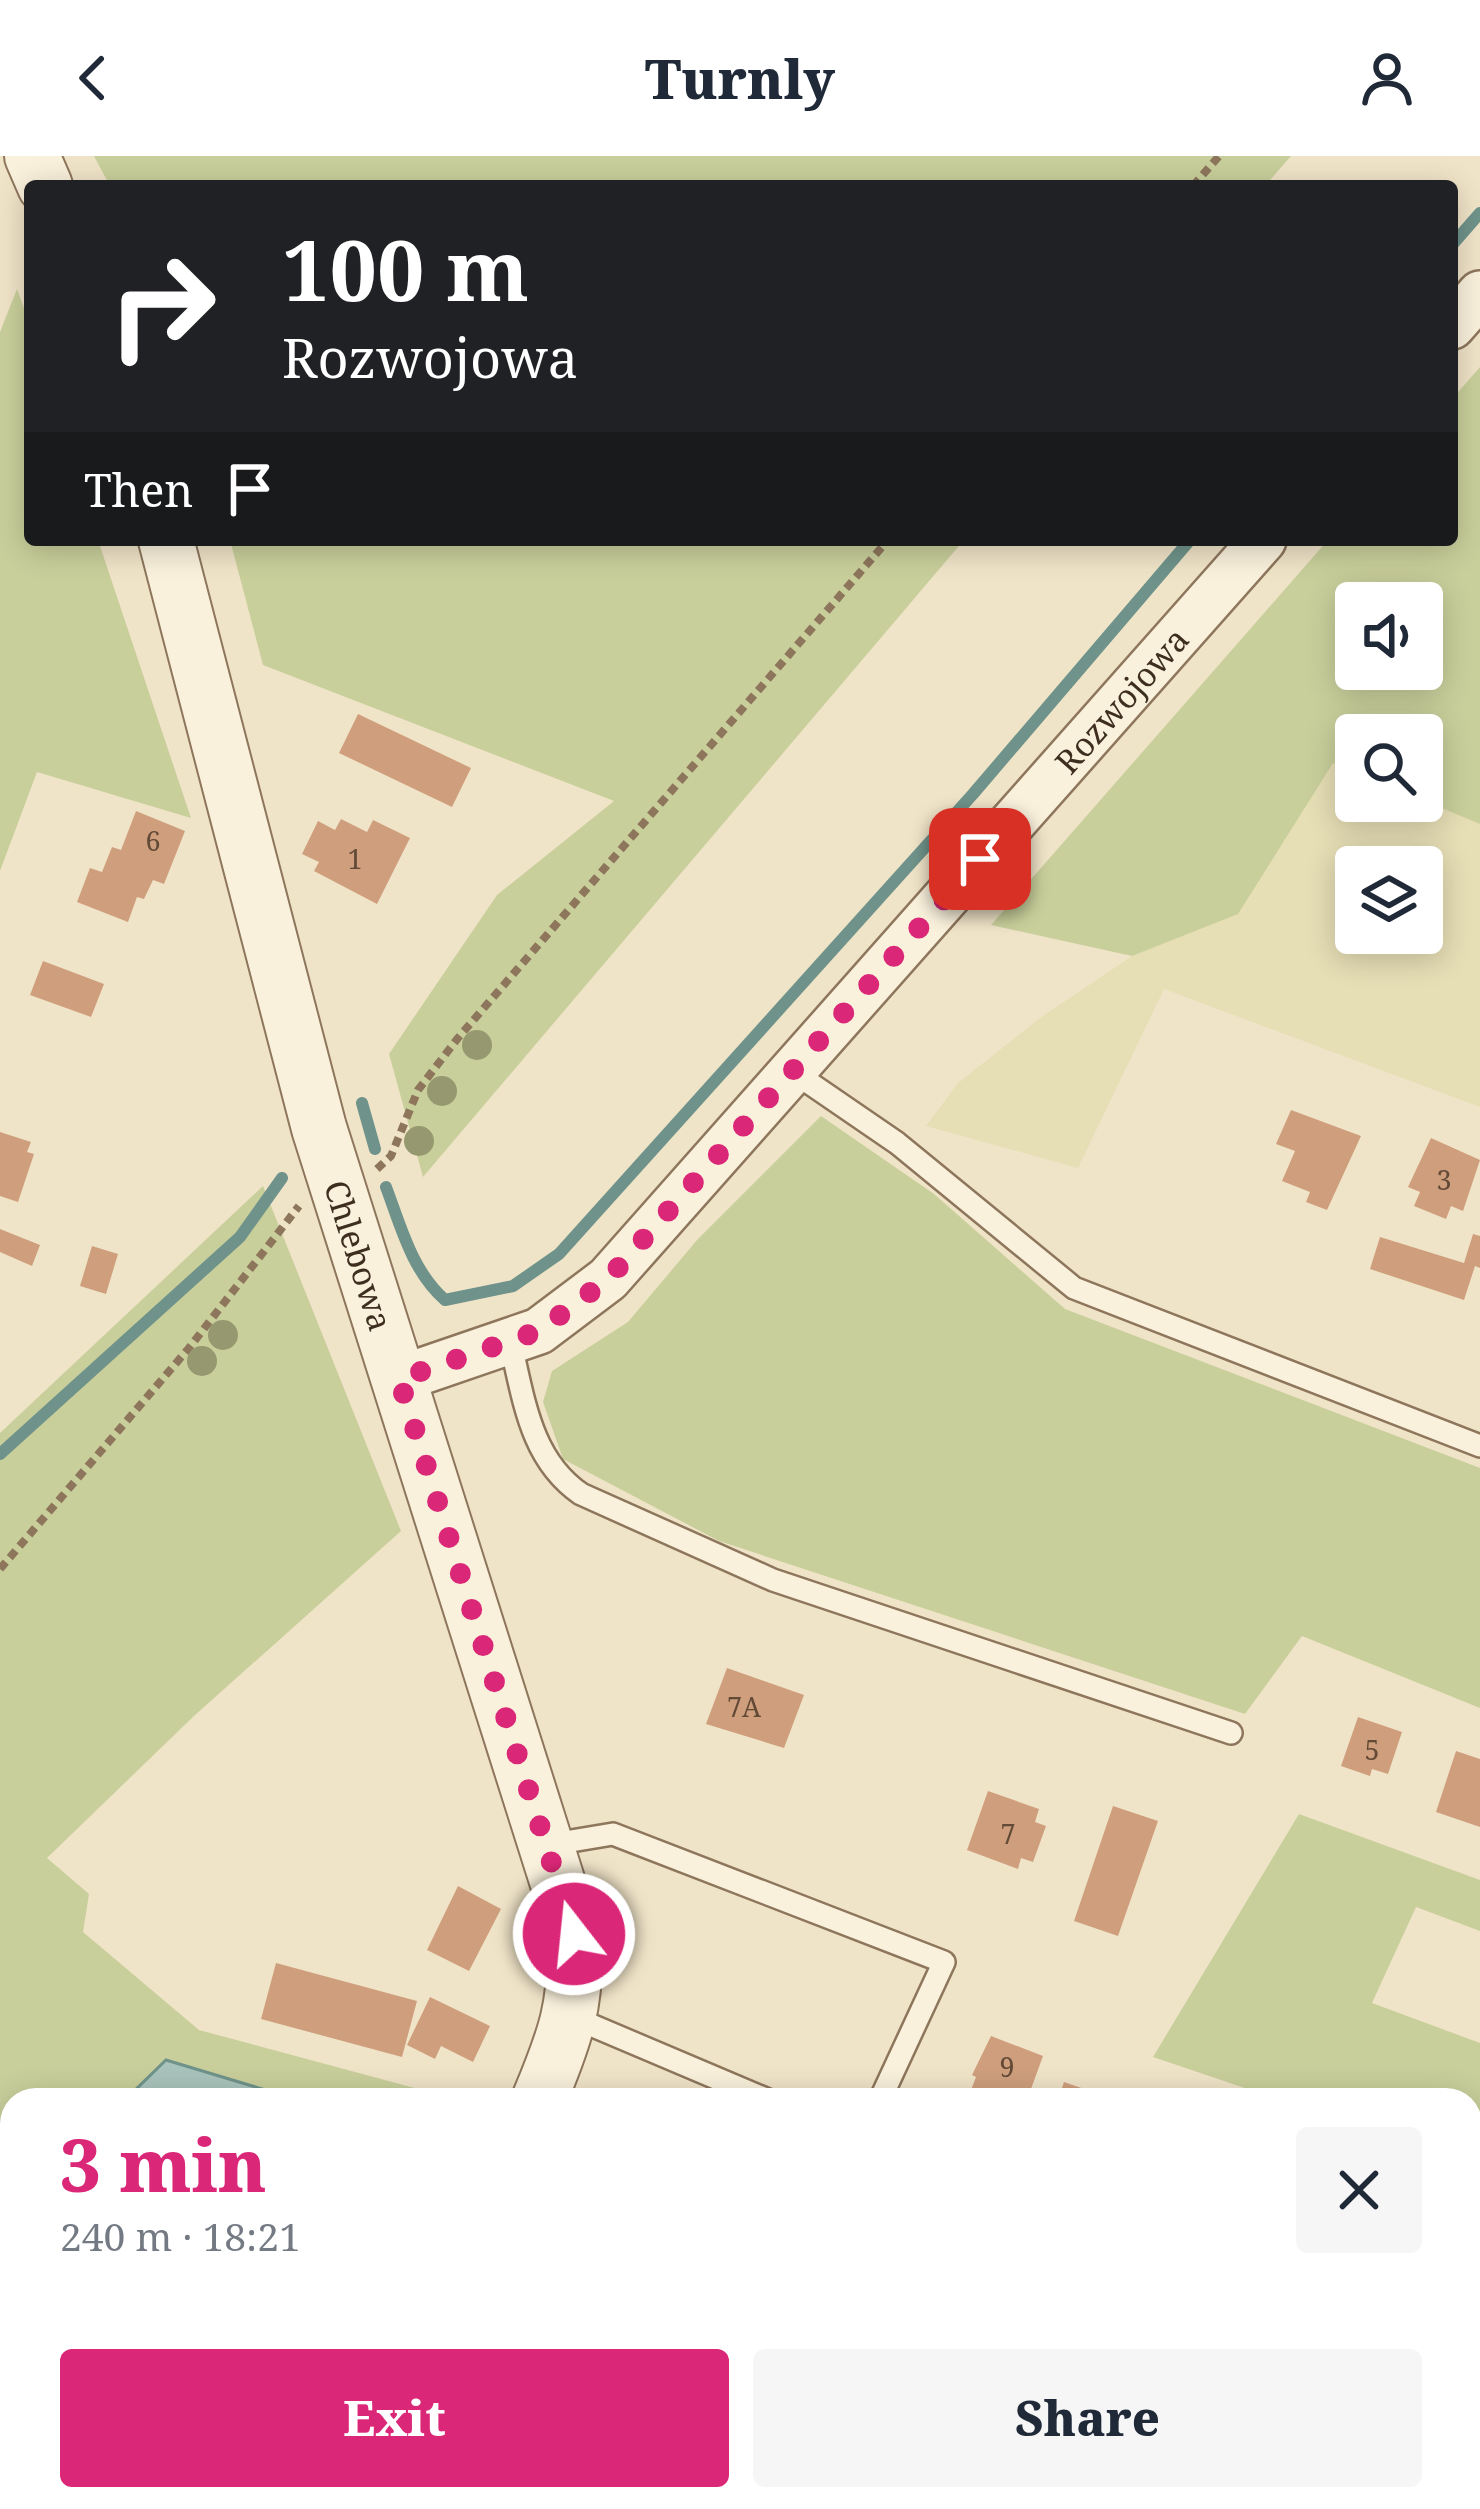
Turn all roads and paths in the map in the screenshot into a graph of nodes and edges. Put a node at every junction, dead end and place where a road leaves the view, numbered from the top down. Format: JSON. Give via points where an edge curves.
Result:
{"nodes":[{"id":1,"x":1219,"y":156,"type":"edge"},
{"id":2,"x":1198,"y":180,"type":"edge"},
{"id":3,"x":1480,"y":294,"type":"edge"},
{"id":4,"x":1458,"y":319,"type":"edge"},
{"id":5,"x":168,"y":546,"type":"edge"},
{"id":6,"x":883,"y":546,"type":"edge"},
{"id":7,"x":1258,"y":546,"type":"edge"},
{"id":8,"x":792,"y":1071,"type":"junction"},
{"id":9,"x":340,"y":1183,"type":"junction"},
{"id":10,"x":510,"y":1341,"type":"junction"},
{"id":11,"x":399,"y":1379,"type":"junction"},
{"id":12,"x":1480,"y":1446,"type":"edge"},
{"id":13,"x":0,"y":1569,"type":"edge"},
{"id":14,"x":1231,"y":1733,"type":"dead end"},
{"id":15,"x":547,"y":1845,"type":"junction"},
{"id":16,"x":571,"y":2017,"type":"junction"},
{"id":17,"x":543,"y":2088,"type":"edge"},
{"id":18,"x":739,"y":2088,"type":"edge"},
{"id":19,"x":886,"y":2088,"type":"edge"}],
"edges":[{"from":1,"to":2,"type":"path"},
{"from":3,"to":4,"type":"street"},
{"from":5,"to":9,"type":"street","name":"Chlebowa"},
{"from":6,"to":9,"type":"path","via":[[458,1038],[418,1090],[384,1165]]},
{"from":7,"to":8,"type":"street","name":"Rozwojowa"},
{"from":8,"to":10,"type":"street","name":"Rozwojowa","via":[[608,1279],[539,1331]]},
{"from":8,"to":12,"type":"lane","via":[[897,1143],[1074,1288]]},
{"from":9,"to":11,"type":"street","name":"Chlebowa"},
{"from":9,"to":13,"type":"path","via":[[290,1214],[189,1348]]},
{"from":10,"to":11,"type":"street","name":"Rozwojowa"},
{"from":10,"to":14,"type":"lane","via":[[539,1450],[581,1494],[773,1580]]},
{"from":11,"to":15,"type":"street","name":"Chlebowa"},
{"from":15,"to":16,"type":"street","name":"Chlebowa","via":[[574,1934]]},
{"from":15,"to":19,"type":"lane","via":[[613,1834],[944,1962]]},
{"from":16,"to":17,"type":"street","name":"Chlebowa"},
{"from":16,"to":18,"type":"lane"}]}
